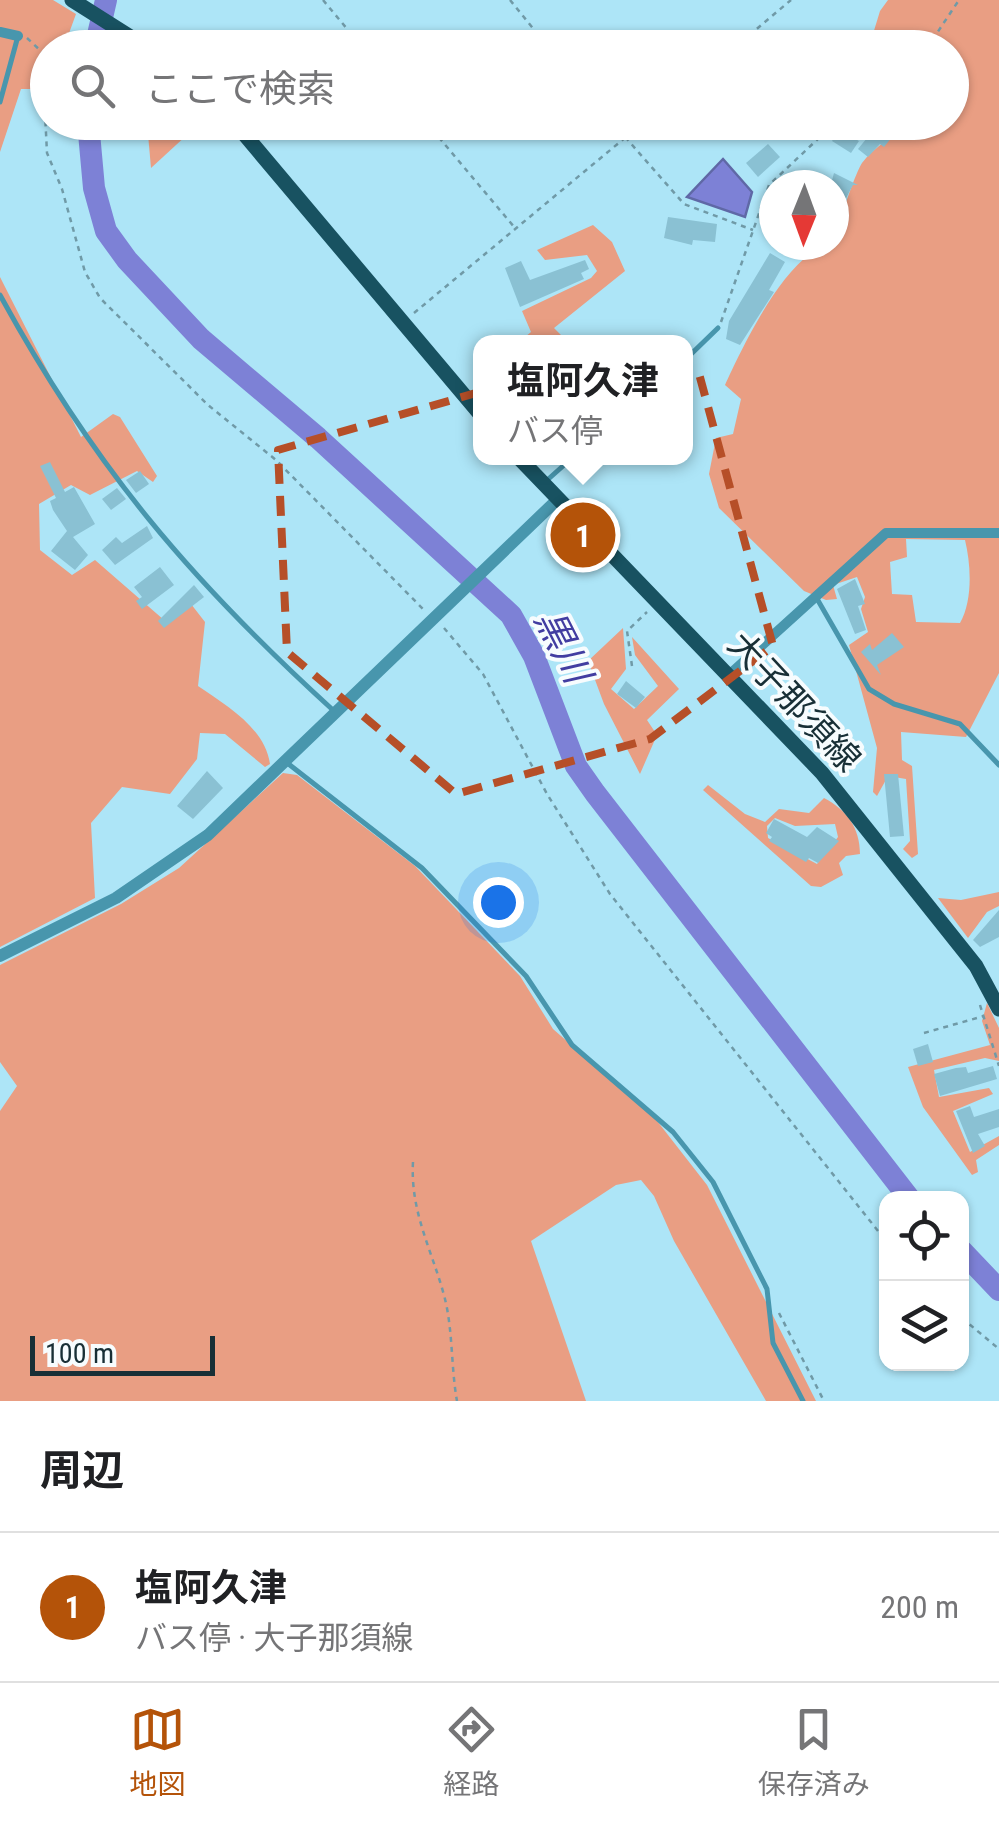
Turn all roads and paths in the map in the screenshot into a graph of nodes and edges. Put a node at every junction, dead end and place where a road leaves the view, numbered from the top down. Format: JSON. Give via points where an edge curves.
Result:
{"nodes":[{"id":1,"x":72,"y":0,"type":"edge"},
{"id":2,"x":323,"y":0,"type":"edge"},
{"id":3,"x":510,"y":0,"type":"edge"},
{"id":4,"x":791,"y":0,"type":"edge"},
{"id":5,"x":959,"y":0,"type":"edge"},
{"id":6,"x":120,"y":30,"type":"edge"},
{"id":7,"x":348,"y":30,"type":"edge"},
{"id":8,"x":535,"y":30,"type":"edge"},
{"id":9,"x":755,"y":30,"type":"edge"},
{"id":10,"x":939,"y":30,"type":"edge"},
{"id":11,"x":0,"y":32,"type":"edge"},
{"id":12,"x":18,"y":36,"type":"joint"},
{"id":13,"x":0,"y":102,"type":"edge"},
{"id":14,"x":249,"y":140,"type":"edge"},
{"id":15,"x":441,"y":140,"type":"edge"},
{"id":16,"x":623,"y":140,"type":"edge"},
{"id":17,"x":627,"y":140,"type":"edge"},
{"id":18,"x":816,"y":140,"type":"edge"},
{"id":19,"x":516,"y":229,"type":"junction"},
{"id":20,"x":753,"y":230,"type":"junction"},
{"id":21,"x":0,"y":295,"type":"edge"},
{"id":22,"x":403,"y":323,"type":"junction"},
{"id":23,"x":718,"y":328,"type":"joint"},
{"id":24,"x":693,"y":352,"type":"edge"},
{"id":25,"x":473,"y":406,"type":"edge"},
{"id":26,"x":525,"y":465,"type":"edge"},
{"id":27,"x":564,"y":465,"type":"edge"},
{"id":28,"x":542,"y":484,"type":"junction"},
{"id":29,"x":558,"y":499,"type":"junction"},
{"id":30,"x":999,"y":533,"type":"edge"},
{"id":31,"x":815,"y":595,"type":"junction"},
{"id":32,"x":658,"y":602,"type":"junction"},
{"id":33,"x":632,"y":666,"type":"dead end"},
{"id":34,"x":729,"y":676,"type":"junction"},
{"id":35,"x":336,"y":713,"type":"junction"},
{"id":36,"x":286,"y":762,"type":"junction"},
{"id":37,"x":999,"y":765,"type":"edge"},
{"id":38,"x":0,"y":956,"type":"edge"},
{"id":39,"x":980,"y":1002,"type":"dead end"},
{"id":40,"x":992,"y":1012,"type":"edge"},
{"id":41,"x":924,"y":1033,"type":"dead end"},
{"id":42,"x":999,"y":1066,"type":"edge"},
{"id":43,"x":413,"y":1162,"type":"dead end"},
{"id":44,"x":767,"y":1290,"type":"junction"},
{"id":45,"x":969,"y":1324,"type":"edge"},
{"id":46,"x":999,"y":1349,"type":"edge"},
{"id":47,"x":457,"y":1401,"type":"edge"},
{"id":48,"x":803,"y":1401,"type":"edge"},
{"id":49,"x":824,"y":1401,"type":"edge"}],
"edges":[{"from":1,"to":6,"type":"main road"},
{"from":2,"to":7,"type":"path"},
{"from":3,"to":8,"type":"path"},
{"from":4,"to":9,"type":"path"},
{"from":5,"to":10,"type":"path"},
{"from":11,"to":12,"type":"street"},
{"from":12,"to":13,"type":"lane"},
{"from":14,"to":22,"type":"main road"},
{"from":15,"to":19,"type":"path"},
{"from":16,"to":19,"type":"path"},
{"from":17,"to":20,"type":"path","via":[[684,204]]},
{"from":18,"to":20,"type":"path","via":[[775,177]]},
{"from":19,"to":22,"type":"path"},
{"from":20,"to":23,"type":"path"},
{"from":21,"to":35,"type":"lane","via":[[68,412],[146,520],[237,622]]},
{"from":22,"to":25,"type":"main road"},
{"from":23,"to":24,"type":"lane"},
{"from":26,"to":28,"type":"main road","name":"大子那須線"},
{"from":27,"to":28,"type":"lane"},
{"from":28,"to":29,"type":"main road","name":"大子那須線"},
{"from":29,"to":32,"type":"main road","name":"大子那須線"},
{"from":29,"to":35,"type":"street"},
{"from":30,"to":31,"type":"street","via":[[886,533]]},
{"from":31,"to":34,"type":"street"},
{"from":31,"to":37,"type":"lane","via":[[869,689],[894,704],[960,724]]},
{"from":32,"to":33,"type":"path","via":[[627,631]]},
{"from":32,"to":34,"type":"main road","name":"大子那須線"},
{"from":34,"to":40,"type":"main road","name":"大子那須線","via":[[883,846],[976,966]]},
{"from":35,"to":36,"type":"street"},
{"from":36,"to":38,"type":"street","via":[[157,873]]},
{"from":36,"to":44,"type":"lane","via":[[422,868],[526,976],[572,1044],[665,1123],[713,1182]]},
{"from":39,"to":40,"type":"path"},
{"from":40,"to":41,"type":"path"},
{"from":40,"to":42,"type":"path"},
{"from":43,"to":47,"type":"path","via":[[411,1190],[445,1301]]},
{"from":44,"to":48,"type":"lane","via":[[773,1343]]},
{"from":44,"to":49,"type":"path"},
{"from":45,"to":46,"type":"path"}]}
